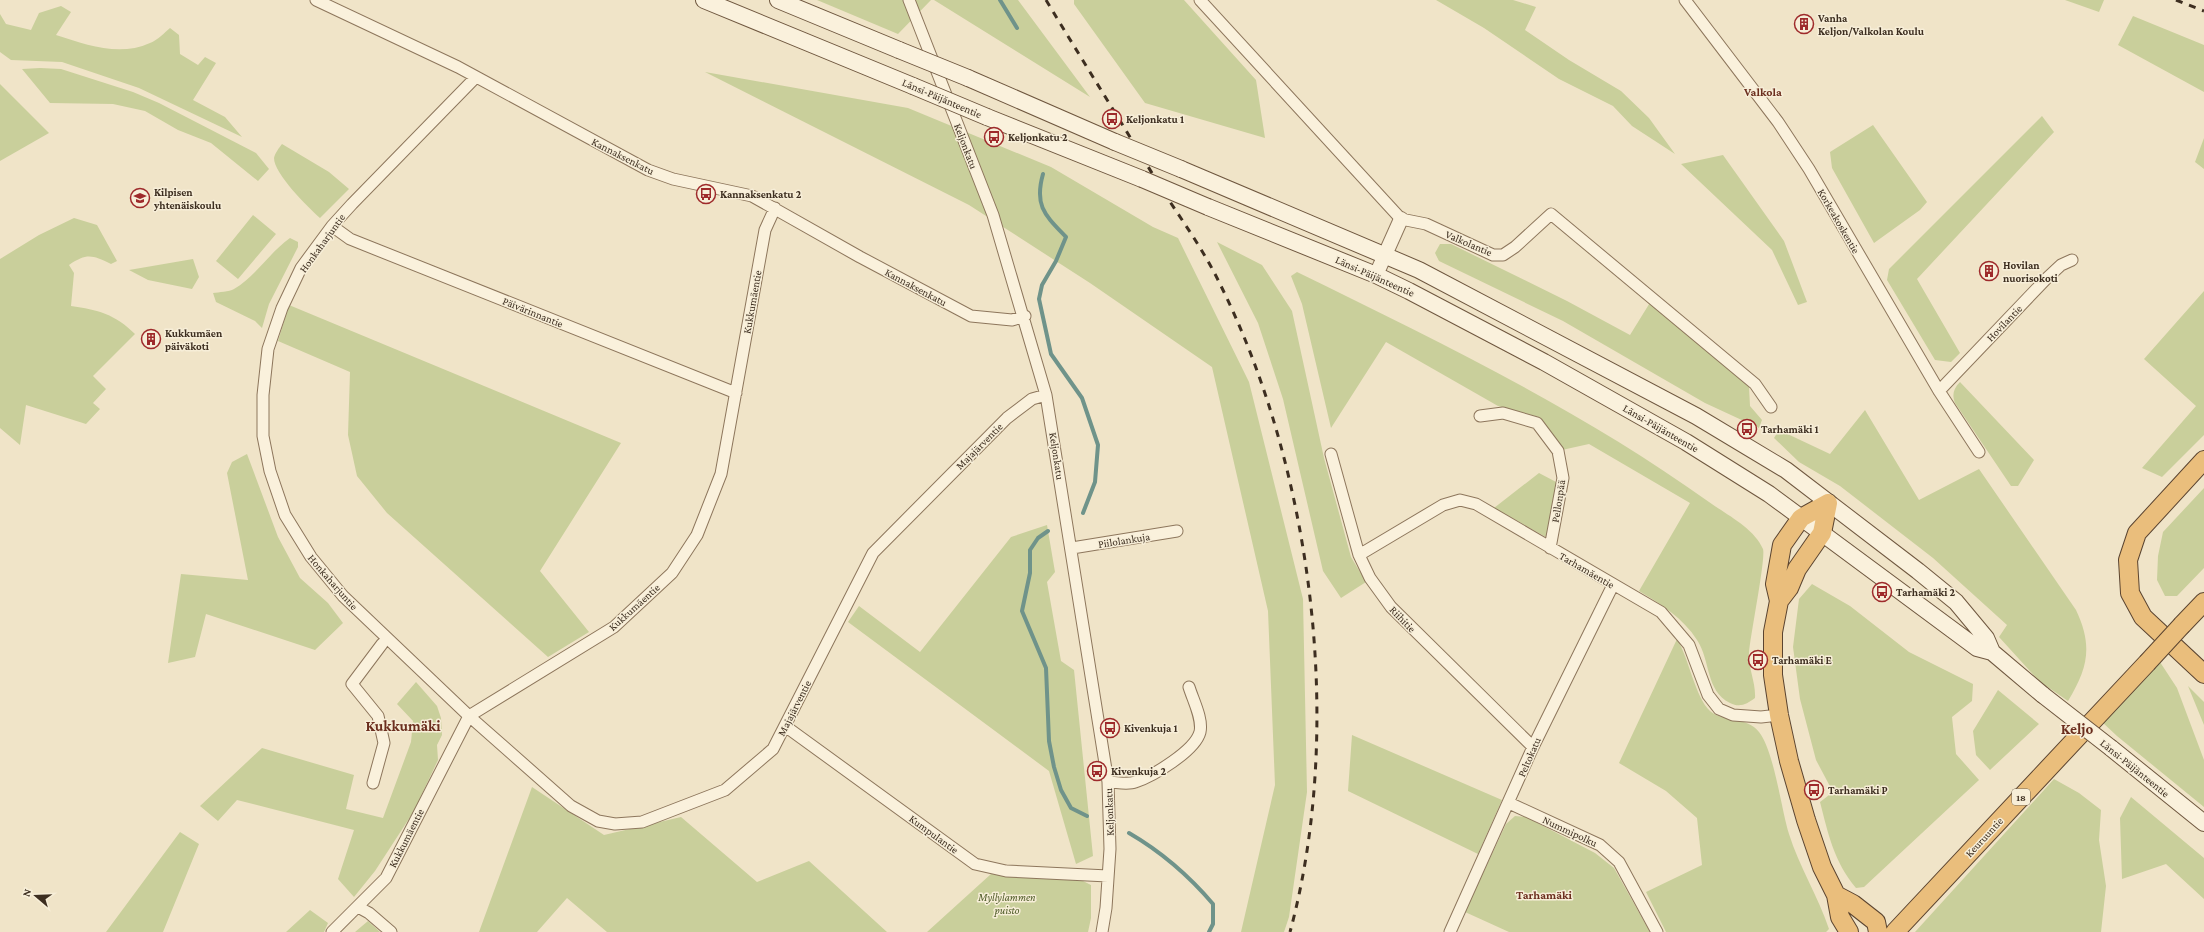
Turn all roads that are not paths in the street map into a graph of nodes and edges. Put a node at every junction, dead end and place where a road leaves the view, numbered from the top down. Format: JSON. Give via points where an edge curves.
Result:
{"nodes":[{"id":1,"x":316,"y":0,"type":"edge"},
{"id":2,"x":704,"y":0,"type":"edge"},
{"id":3,"x":778,"y":0,"type":"edge"},
{"id":4,"x":909,"y":0,"type":"edge"},
{"id":5,"x":1200,"y":0,"type":"edge"},
{"id":6,"x":1685,"y":0,"type":"edge"},
{"id":7,"x":476,"y":77,"type":"junction"},
{"id":8,"x":775,"y":208,"type":"junction"},
{"id":9,"x":1401,"y":219,"type":"junction"},
{"id":10,"x":332,"y":226,"type":"junction"},
{"id":11,"x":1386,"y":255,"type":"junction"},
{"id":12,"x":2072,"y":260,"type":"dead end"},
{"id":13,"x":1376,"y":275,"type":"junction"},
{"id":14,"x":1025,"y":316,"type":"junction"},
{"id":15,"x":1939,"y":391,"type":"junction"},
{"id":16,"x":736,"y":393,"type":"junction"},
{"id":17,"x":1046,"y":395,"type":"junction"},
{"id":18,"x":1771,"y":407,"type":"dead end"},
{"id":19,"x":1480,"y":416,"type":"dead end"},
{"id":20,"x":1979,"y":452,"type":"dead end"},
{"id":21,"x":1331,"y":454,"type":"dead end"},
{"id":22,"x":2204,"y":460,"type":"edge"},
{"id":23,"x":1828,"y":503,"type":"junction"},
{"id":24,"x":1801,"y":518,"type":"junction"},
{"id":25,"x":1177,"y":531,"type":"dead end"},
{"id":26,"x":1822,"y":533,"type":"junction"},
{"id":27,"x":1072,"y":548,"type":"junction"},
{"id":28,"x":1550,"y":548,"type":"junction"},
{"id":29,"x":1359,"y":555,"type":"junction"},
{"id":30,"x":1613,"y":585,"type":"junction"},
{"id":31,"x":1779,"y":601,"type":"junction"},
{"id":32,"x":2204,"y":602,"type":"edge"},
{"id":33,"x":382,"y":644,"type":"dead end"},
{"id":34,"x":1992,"y":652,"type":"junction"},
{"id":35,"x":2204,"y":674,"type":"edge"},
{"id":36,"x":1189,"y":687,"type":"dead end"},
{"id":37,"x":1779,"y":715,"type":"junction"},
{"id":38,"x":469,"y":716,"type":"junction"},
{"id":39,"x":785,"y":726,"type":"junction"},
{"id":40,"x":1533,"y":747,"type":"junction"},
{"id":41,"x":1108,"y":782,"type":"junction"},
{"id":42,"x":373,"y":783,"type":"dead end"},
{"id":43,"x":1509,"y":803,"type":"junction"},
{"id":44,"x":2204,"y":824,"type":"edge"},
{"id":45,"x":1108,"y":876,"type":"junction"},
{"id":46,"x":1836,"y":895,"type":"junction"},
{"id":47,"x":358,"y":907,"type":"junction"},
{"id":48,"x":332,"y":932,"type":"edge"},
{"id":49,"x":391,"y":932,"type":"edge"},
{"id":50,"x":1102,"y":932,"type":"edge"},
{"id":51,"x":1450,"y":932,"type":"edge"},
{"id":52,"x":1657,"y":932,"type":"edge"},
{"id":53,"x":1849,"y":932,"type":"edge"},
{"id":54,"x":1878,"y":932,"type":"edge"},
{"id":55,"x":1895,"y":932,"type":"edge"}],
"edges":[{"from":1,"to":7,"type":"street","name":"Kannaksenkatu"},
{"from":2,"to":13,"type":"main road","name":"Länsi-Päijänteentie","bridge":true},
{"from":3,"to":11,"type":"main road","name":"Länsi-Päijänteentie","bridge":true},
{"from":4,"to":14,"type":"street","name":"Keljonkatu","via":[[993,215]]},
{"from":5,"to":9,"type":"street"},
{"from":6,"to":15,"type":"street","name":"Korkeakoskentie","via":[[1787,135]]},
{"from":7,"to":8,"type":"street","name":"Kannaksenkatu","via":[[648,170],[673,179],[746,194]]},
{"from":7,"to":10,"type":"street","name":"Honkaharjuntie"},
{"from":8,"to":14,"type":"street","name":"Kannaksenkatu","via":[[971,316],[1012,320]]},
{"from":8,"to":16,"type":"street","name":"Kukkumäentie","via":[[765,230]]},
{"from":9,"to":11,"type":"street"},
{"from":9,"to":18,"type":"street","name":"Valkolantie","via":[[1426,224],[1493,255],[1503,255],[1550,214],[1755,384]]},
{"from":10,"to":16,"type":"street","name":"Päivärinnantie","via":[[350,240]]},
{"from":10,"to":38,"type":"street","name":"Honkaharjuntie","via":[[301,268],[282,308],[268,349],[262,412],[263,436],[270,471],[285,515],[310,557],[343,596]]},
{"from":11,"to":13,"type":"street"},
{"from":11,"to":23,"type":"main road","name":"Länsi-Päijänteentie","via":[[1696,416],[1786,470]]},
{"from":12,"to":15,"type":"street","name":"Hovilantie","via":[[2061,265],[2046,279]]},
{"from":13,"to":24,"type":"main road","name":"Länsi-Päijänteentie","via":[[1544,362],[1686,442],[1769,494]]},
{"from":14,"to":17,"type":"street","name":"Keljonkatu"},
{"from":15,"to":20,"type":"street","name":"Korkeakoskentie"},
{"from":16,"to":38,"type":"street","name":"Kukkumäentie","via":[[720,474],[697,536],[672,573],[614,628]]},
{"from":17,"to":27,"type":"street","name":"Keljonkatu"},
{"from":17,"to":39,"type":"street","name":"Majajärventie","via":[[1032,399],[1007,418],[873,553]]},
{"from":19,"to":28,"type":"street","name":"Pellonpää","via":[[1503,413],[1537,422],[1558,451],[1563,478]]},
{"from":21,"to":29,"type":"street","name":"Riihitie"},
{"from":22,"to":35,"type":"highway","via":[[2137,533],[2128,560],[2130,593],[2142,617]]},
{"from":23,"to":24,"type":"highway"},
{"from":23,"to":26,"type":"highway"},
{"from":23,"to":34,"type":"main road","name":"Länsi-Päijänteentie","via":[[1956,602],[1986,638]]},
{"from":24,"to":26,"type":"main road","name":"Länsi-Päijänteentie"},
{"from":24,"to":31,"type":"highway","via":[[1782,545],[1774,584]]},
{"from":25,"to":27,"type":"street","name":"Piilolankuja"},
{"from":26,"to":31,"type":"highway"},
{"from":26,"to":34,"type":"main road","name":"Länsi-Päijänteentie","via":[[1977,648]]},
{"from":27,"to":41,"type":"street","name":"Keljonkatu"},
{"from":28,"to":29,"type":"street","name":"Tarhamäentie","via":[[1476,504],[1460,500],[1443,505]]},
{"from":28,"to":30,"type":"street","name":"Tarhamäentie"},
{"from":29,"to":40,"type":"street","name":"Riihitie","via":[[1370,578],[1391,607]]},
{"from":30,"to":37,"type":"street","name":"Tarhamäentie","via":[[1661,612],[1690,645],[1708,695],[1719,709],[1733,715]]},
{"from":30,"to":40,"type":"street","name":"Peltokatu"},
{"from":31,"to":37,"type":"highway","via":[[1773,632],[1773,675]]},
{"from":32,"to":55,"type":"highway","name":"Keuruuntie","number":"18","bridge":true},
{"from":33,"to":42,"type":"street","via":[[352,684],[378,716],[384,743]]},
{"from":34,"to":44,"type":"main road","name":"Länsi-Päijänteentie","bridge":true},
{"from":36,"to":41,"type":"street","via":[[1199,720],[1200,731],[1197,740],[1153,774],[1134,783]]},
{"from":37,"to":46,"type":"highway","via":[[1806,820],[1822,867]]},
{"from":38,"to":39,"type":"street","name":"Majajärventie","via":[[571,806],[598,821],[615,824],[642,822],[725,790],[773,749]]},
{"from":38,"to":47,"type":"street","name":"Kukkumäentie","via":[[386,878]]},
{"from":39,"to":45,"type":"street","name":"Kumpulantie","via":[[975,864],[1006,871]]},
{"from":40,"to":43,"type":"street","name":"Peltokatu"},
{"from":41,"to":45,"type":"street","name":"Keljonkatu"},
{"from":43,"to":51,"type":"street","name":"Peltokatu"},
{"from":43,"to":52,"type":"street","name":"Nummipolku","via":[[1600,845],[1619,862]]},
{"from":45,"to":50,"type":"street","name":"Keljonkatu"},
{"from":46,"to":53,"type":"highway","via":[[1840,916]]},
{"from":46,"to":54,"type":"highway","via":[[1853,904],[1876,922]]},
{"from":47,"to":48,"type":"street","name":"Kukkumäentie"},
{"from":47,"to":49,"type":"street"}]}
